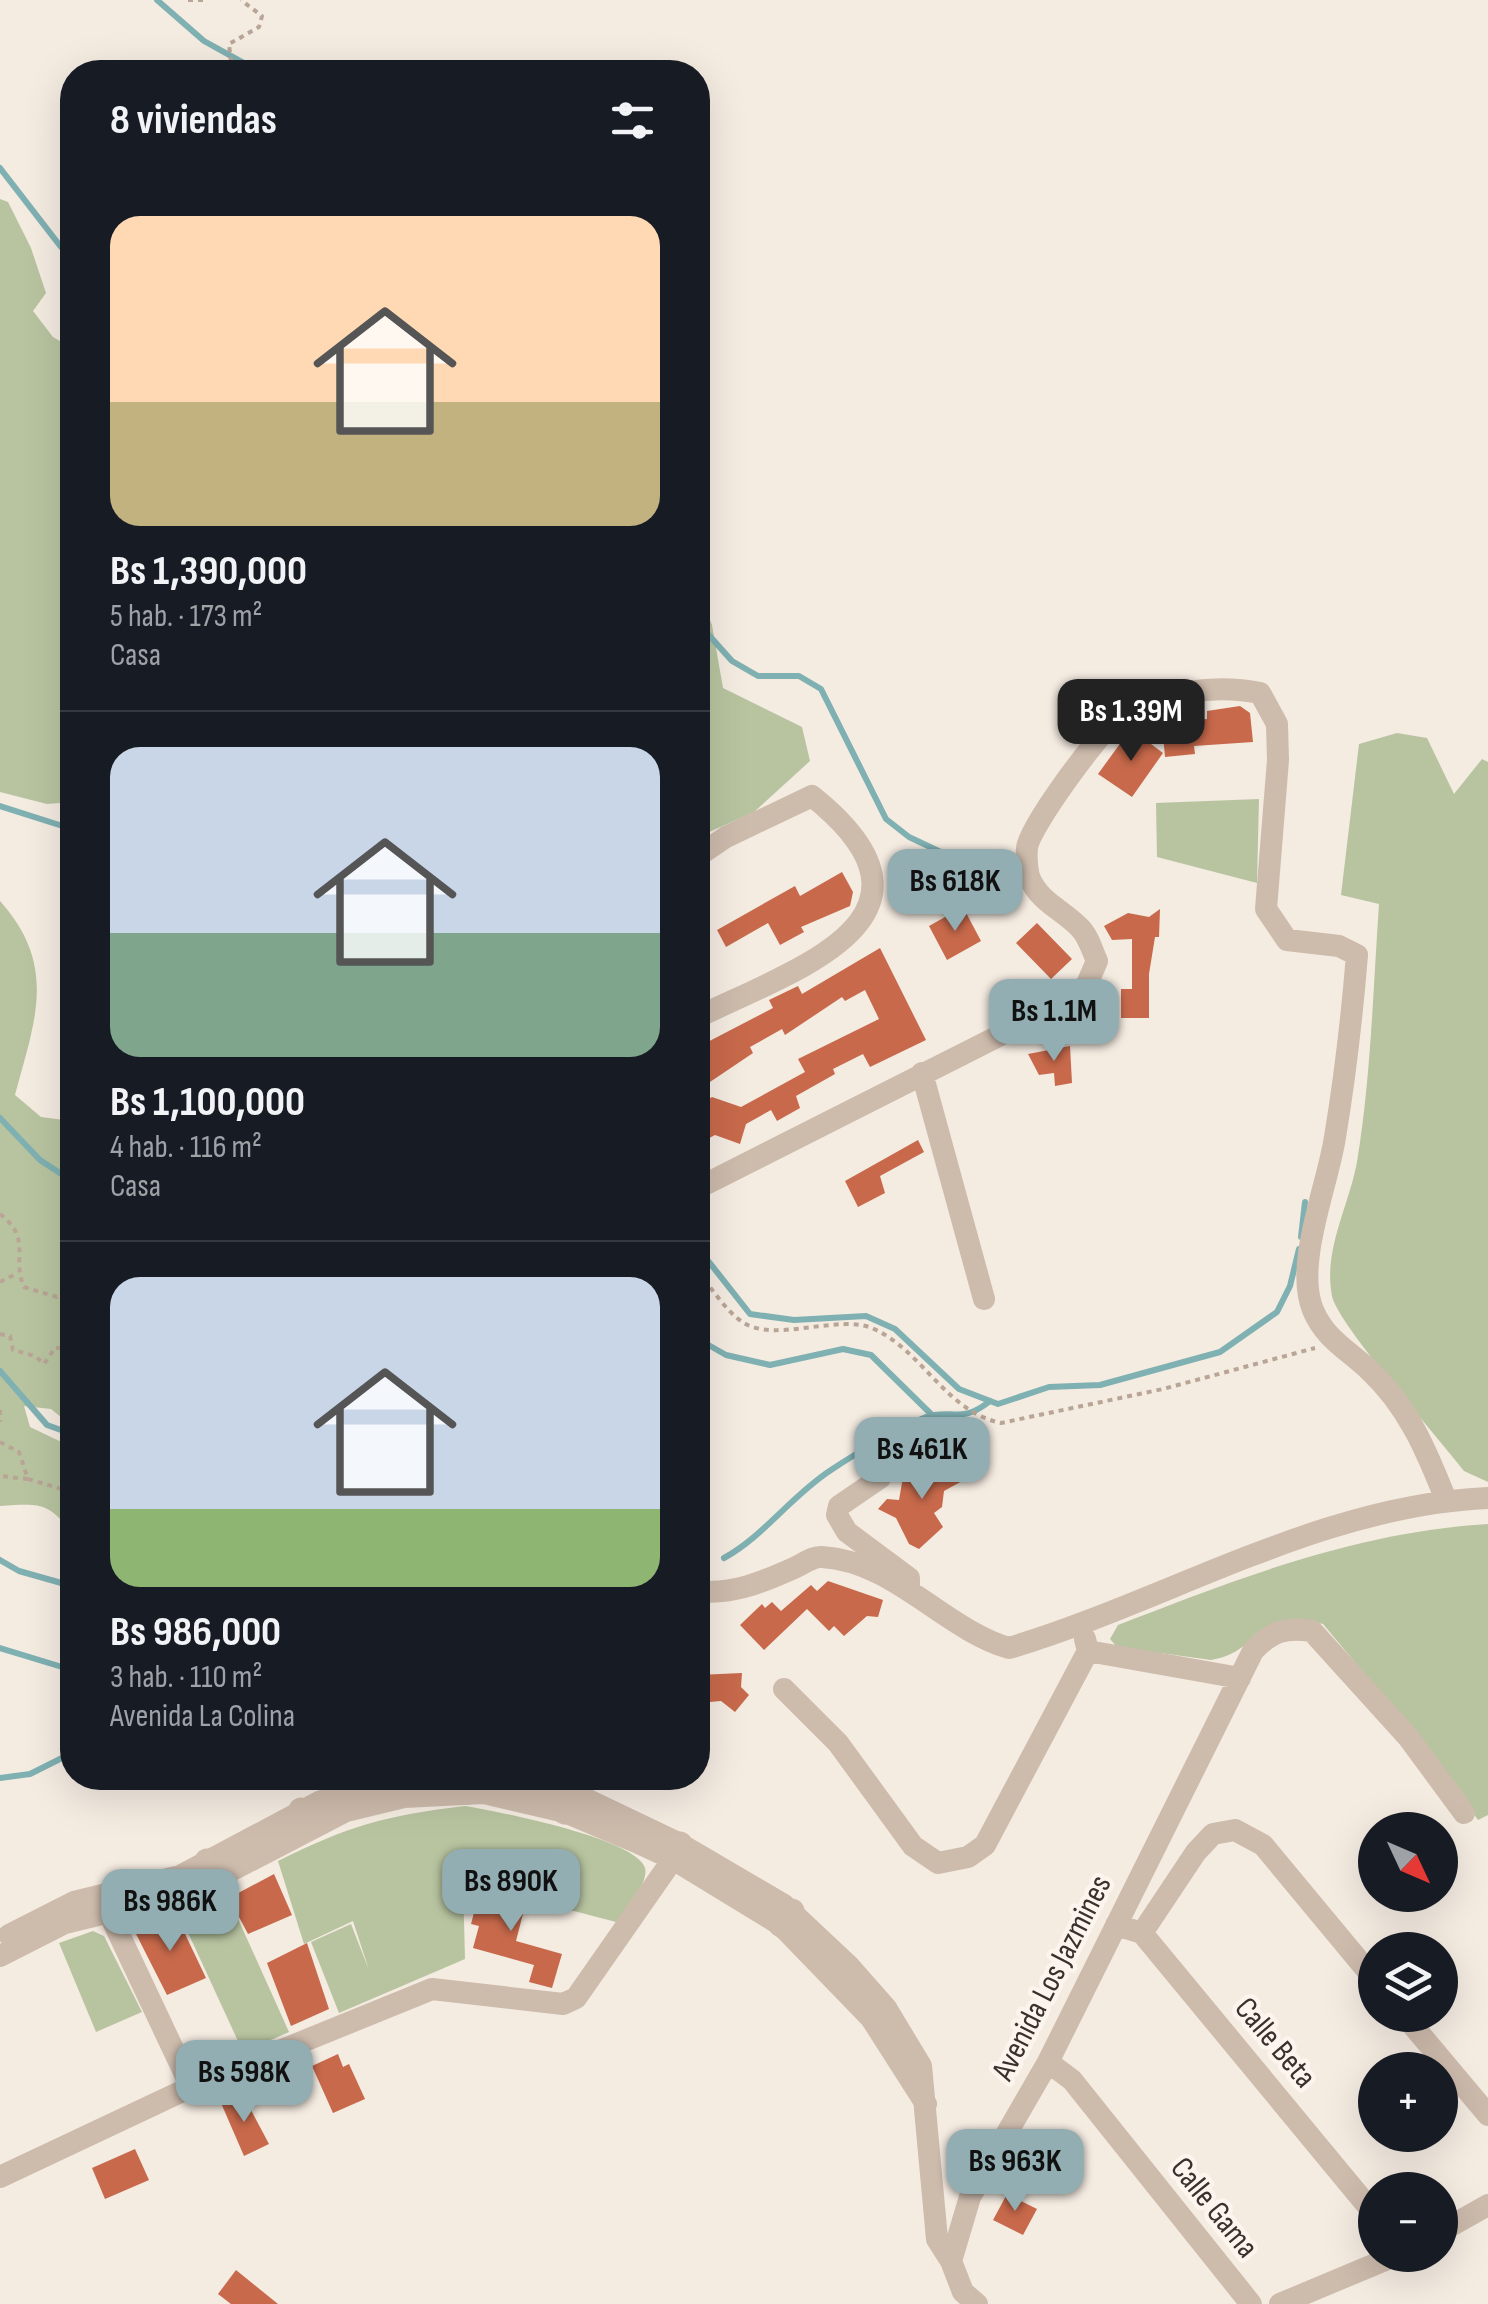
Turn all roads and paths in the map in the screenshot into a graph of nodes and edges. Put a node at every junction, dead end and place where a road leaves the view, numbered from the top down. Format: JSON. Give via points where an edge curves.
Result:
{"nodes":[{"id":1,"x":188,"y":0,"type":"edge"},
{"id":2,"x":207,"y":0,"type":"edge"},
{"id":3,"x":241,"y":0,"type":"edge"},
{"id":4,"x":231,"y":60,"type":"edge"},
{"id":5,"x":710,"y":848,"type":"edge"},
{"id":6,"x":710,"y":1011,"type":"edge"},
{"id":7,"x":922,"y":1072,"type":"junction"},
{"id":8,"x":710,"y":1182,"type":"edge"},
{"id":9,"x":0,"y":1214,"type":"edge"},
{"id":10,"x":18,"y":1273,"type":"junction"},
{"id":11,"x":0,"y":1282,"type":"edge"},
{"id":12,"x":710,"y":1285,"type":"edge"},
{"id":13,"x":60,"y":1295,"type":"edge"},
{"id":14,"x":984,"y":1299,"type":"dead end"},
{"id":15,"x":0,"y":1334,"type":"edge"},
{"id":16,"x":1334,"y":1344,"type":"junction"},
{"id":17,"x":60,"y":1348,"type":"edge"},
{"id":18,"x":0,"y":1410,"type":"edge"},
{"id":19,"x":0,"y":1422,"type":"edge"},
{"id":20,"x":0,"y":1442,"type":"edge"},
{"id":21,"x":0,"y":1476,"type":"edge"},
{"id":22,"x":880,"y":1478,"type":"dead end"},
{"id":23,"x":28,"y":1479,"type":"junction"},
{"id":24,"x":60,"y":1488,"type":"edge"},
{"id":25,"x":1488,"y":1498,"type":"edge"},
{"id":26,"x":1446,"y":1500,"type":"junction"},
{"id":27,"x":910,"y":1590,"type":"junction"},
{"id":28,"x":710,"y":1593,"type":"edge"},
{"id":29,"x":1081,"y":1626,"type":"junction"},
{"id":30,"x":1088,"y":1651,"type":"junction"},
{"id":31,"x":1240,"y":1678,"type":"junction"},
{"id":32,"x":784,"y":1689,"type":"dead end"},
{"id":33,"x":355,"y":1790,"type":"edge"},
{"id":34,"x":442,"y":1790,"type":"edge"},
{"id":35,"x":494,"y":1790,"type":"edge"},
{"id":36,"x":536,"y":1790,"type":"edge"},
{"id":37,"x":567,"y":1804,"type":"junction"},
{"id":38,"x":1464,"y":1813,"type":"dead end"},
{"id":39,"x":305,"y":1818,"type":"junction"},
{"id":40,"x":677,"y":1851,"type":"junction"},
{"id":41,"x":108,"y":1904,"type":"junction"},
{"id":42,"x":1116,"y":1925,"type":"junction"},
{"id":43,"x":1142,"y":1933,"type":"junction"},
{"id":44,"x":0,"y":1940,"type":"edge"},
{"id":45,"x":0,"y":1956,"type":"edge"},
{"id":46,"x":1358,"y":1960,"type":"edge"},
{"id":47,"x":1418,"y":2032,"type":"edge"},
{"id":48,"x":1048,"y":2062,"type":"junction"},
{"id":49,"x":191,"y":2087,"type":"junction"},
{"id":50,"x":1488,"y":2115,"type":"edge"},
{"id":51,"x":0,"y":2177,"type":"edge"},
{"id":52,"x":1358,"y":2193,"type":"edge"},
{"id":53,"x":1488,"y":2205,"type":"edge"},
{"id":54,"x":1458,"y":2222,"type":"edge"},
{"id":55,"x":950,"y":2260,"type":"junction"},
{"id":56,"x":1358,"y":2271,"type":"edge"},
{"id":57,"x":976,"y":2304,"type":"edge"},
{"id":58,"x":1251,"y":2304,"type":"edge"},
{"id":59,"x":1280,"y":2304,"type":"edge"}],
"edges":[{"from":1,"to":2,"type":"path"},
{"from":3,"to":4,"type":"path","via":[[262,16],[259,27],[229,44]]},
{"from":5,"to":6,"type":"street","via":[[812,796],[862,852],[873,877],[868,916],[853,933],[813,961]]},
{"from":7,"to":8,"type":"street"},
{"from":7,"to":14,"type":"street"},
{"from":7,"to":16,"type":"street","via":[[1049,1014],[1088,984],[1097,960],[1082,929],[1030,878],[1026,846],[1080,762],[1118,718],[1208,689],[1260,693],[1276,724],[1278,760],[1266,909],[1287,940],[1339,946],[1357,955],[1335,1140],[1308,1264],[1312,1308]]},
{"from":9,"to":10,"type":"path","via":[[18,1234]]},
{"from":10,"to":11,"type":"path"},
{"from":10,"to":13,"type":"path","via":[[24,1287]]},
{"from":12,"to":16,"type":"path","via":[[745,1324],[868,1326],[906,1347],[953,1400],[980,1419],[1000,1423]]},
{"from":15,"to":17,"type":"path","via":[[10,1336],[13,1350],[44,1364]]},
{"from":16,"to":26,"type":"street","via":[[1370,1370],[1406,1414]]},
{"from":18,"to":19,"type":"path"},
{"from":20,"to":23,"type":"path","via":[[19,1452]]},
{"from":21,"to":23,"type":"path"},
{"from":22,"to":27,"type":"street","via":[[839,1506],[837,1515],[847,1532],[909,1578]]},
{"from":23,"to":24,"type":"path"},
{"from":25,"to":26,"type":"street"},
{"from":26,"to":29,"type":"street","via":[[1332,1528]]},
{"from":27,"to":28,"type":"street","via":[[818,1556],[753,1585]]},
{"from":27,"to":29,"type":"street","via":[[966,1629],[1010,1648]]},
{"from":29,"to":30,"type":"street"},
{"from":30,"to":31,"type":"street"},
{"from":30,"to":32,"type":"street","via":[[985,1845],[968,1857],[938,1863],[913,1846],[838,1743]]},
{"from":31,"to":38,"type":"street","name":"Avenida Los Jazmines","via":[[1270,1634],[1312,1630],[1408,1737]]},
{"from":31,"to":42,"type":"street","name":"Avenida Los Jazmines"},
{"from":33,"to":39,"type":"street"},
{"from":34,"to":39,"type":"street"},
{"from":35,"to":37,"type":"street"},
{"from":36,"to":37,"type":"street"},
{"from":37,"to":40,"type":"street","via":[[588,1800]]},
{"from":39,"to":41,"type":"street","via":[[212,1870]]},
{"from":40,"to":49,"type":"street","via":[[576,1998],[563,2004],[432,1989]]},
{"from":40,"to":55,"type":"street","via":[[787,1918],[886,2008],[921,2066],[938,2240]]},
{"from":41,"to":44,"type":"street","via":[[74,1902]]},
{"from":41,"to":45,"type":"street"},
{"from":41,"to":49,"type":"street"},
{"from":42,"to":43,"type":"street"},
{"from":42,"to":48,"type":"street","name":"Avenida Los Jazmines"},
{"from":43,"to":46,"type":"street","via":[[1212,1834],[1235,1830],[1263,1845]]},
{"from":43,"to":52,"type":"street","name":"Calle Beta"},
{"from":47,"to":50,"type":"street"},
{"from":48,"to":55,"type":"street","name":"Avenida Los Jazmines","via":[[970,2197]]},
{"from":48,"to":58,"type":"street","name":"Calle Gama","via":[[1072,2080]]},
{"from":49,"to":51,"type":"street"},
{"from":53,"to":54,"type":"street"},
{"from":55,"to":57,"type":"street","via":[[963,2292]]},
{"from":56,"to":59,"type":"street"}]}
